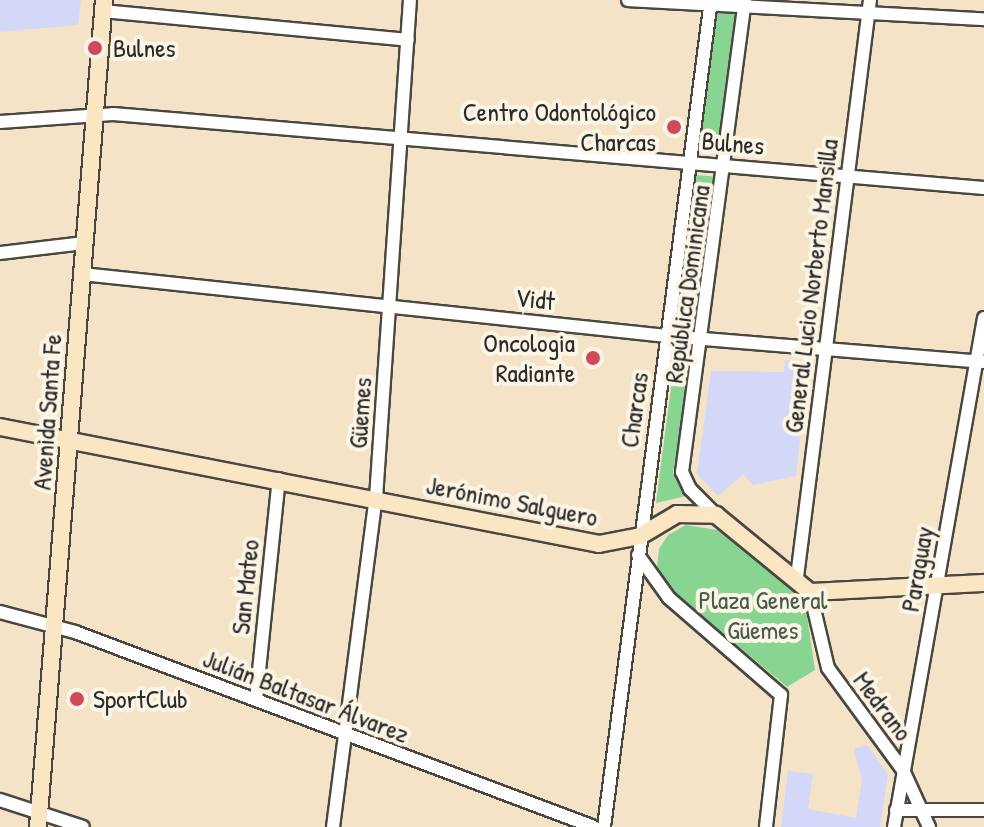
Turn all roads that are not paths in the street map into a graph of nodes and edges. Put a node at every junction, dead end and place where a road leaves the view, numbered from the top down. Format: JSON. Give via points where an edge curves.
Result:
{"nodes":[{"id":1,"x":410,"y":0,"type":"edge"},
{"id":2,"x":628,"y":0,"type":"edge"},
{"id":3,"x":870,"y":0,"type":"edge"},
{"id":4,"x":710,"y":2,"type":"edge"},
{"id":5,"x":744,"y":4,"type":"edge"},
{"id":6,"x":104,"y":6,"type":"edge"},
{"id":7,"x":868,"y":14,"type":"junction"},
{"id":8,"x":984,"y":19,"type":"edge"},
{"id":9,"x":408,"y":40,"type":"junction"},
{"id":10,"x":94,"y":113,"type":"junction"},
{"id":11,"x":0,"y":122,"type":"edge"},
{"id":12,"x":400,"y":139,"type":"junction"},
{"id":13,"x":690,"y":161,"type":"junction"},
{"id":14,"x":726,"y":164,"type":"junction"},
{"id":15,"x":848,"y":177,"type":"junction"},
{"id":16,"x":984,"y":188,"type":"edge"},
{"id":17,"x":84,"y":243,"type":"junction"},
{"id":18,"x":0,"y":253,"type":"edge"},
{"id":19,"x":82,"y":274,"type":"junction"},
{"id":20,"x":390,"y":306,"type":"junction"},
{"id":21,"x":691,"y":316,"type":"dead end"},
{"id":22,"x":984,"y":318,"type":"edge"},
{"id":23,"x":667,"y":336,"type":"junction"},
{"id":24,"x":695,"y":338,"type":"junction"},
{"id":25,"x":825,"y":349,"type":"junction"},
{"id":26,"x":980,"y":362,"type":"edge"},
{"id":27,"x":0,"y":427,"type":"edge"},
{"id":28,"x":69,"y":440,"type":"junction"},
{"id":29,"x":279,"y":479,"type":"junction"},
{"id":30,"x":376,"y":498,"type":"junction"},
{"id":31,"x":716,"y":515,"type":"junction"},
{"id":32,"x":640,"y":536,"type":"junction"},
{"id":33,"x":638,"y":555,"type":"junction"},
{"id":34,"x":797,"y":577,"type":"junction"},
{"id":35,"x":984,"y":583,"type":"edge"},
{"id":36,"x":937,"y":585,"type":"junction"},
{"id":37,"x":810,"y":592,"type":"junction"},
{"id":38,"x":0,"y":612,"type":"edge"},
{"id":39,"x":54,"y":626,"type":"junction"},
{"id":40,"x":256,"y":700,"type":"junction"},
{"id":41,"x":345,"y":734,"type":"junction"},
{"id":42,"x":903,"y":770,"type":"junction"},
{"id":43,"x":0,"y":800,"type":"edge"},
{"id":44,"x":896,"y":810,"type":"junction"},
{"id":45,"x":984,"y":810,"type":"edge"},
{"id":46,"x":926,"y":811,"type":"junction"},
{"id":47,"x":39,"y":819,"type":"edge"},
{"id":48,"x":83,"y":827,"type":"edge"},
{"id":49,"x":333,"y":827,"type":"edge"},
{"id":50,"x":594,"y":827,"type":"edge"},
{"id":51,"x":604,"y":827,"type":"edge"},
{"id":52,"x":766,"y":827,"type":"edge"},
{"id":53,"x":894,"y":827,"type":"edge"},
{"id":54,"x":929,"y":827,"type":"edge"}],
"edges":[{"from":1,"to":9,"type":"street","name":"Güemes"},
{"from":2,"to":4,"type":"street"},
{"from":3,"to":7,"type":"street","name":"General Lucio Norberto Mansilla"},
{"from":4,"to":5,"type":"street"},
{"from":4,"to":13,"type":"street","name":"Charcas"},
{"from":5,"to":7,"type":"street"},
{"from":5,"to":14,"type":"street","name":"República Dominicana"},
{"from":6,"to":9,"type":"street"},
{"from":6,"to":10,"type":"street","name":"Avenida Santa Fe"},
{"from":7,"to":8,"type":"street"},
{"from":7,"to":15,"type":"street","name":"General Lucio Norberto Mansilla"},
{"from":9,"to":12,"type":"street","name":"Güemes"},
{"from":10,"to":11,"type":"street","name":"Bulnes"},
{"from":10,"to":12,"type":"street","name":"Bulnes"},
{"from":10,"to":17,"type":"street","name":"Avenida Santa Fe"},
{"from":12,"to":13,"type":"street","name":"Bulnes"},
{"from":12,"to":20,"type":"street","name":"Güemes"},
{"from":13,"to":14,"type":"street","name":"Bulnes"},
{"from":13,"to":23,"type":"street","name":"Charcas"},
{"from":14,"to":15,"type":"street","name":"Bulnes"},
{"from":14,"to":24,"type":"street","name":"República Dominicana"},
{"from":15,"to":16,"type":"street","name":"Bulnes"},
{"from":15,"to":25,"type":"street","name":"General Lucio Norberto Mansilla"},
{"from":17,"to":18,"type":"street"},
{"from":17,"to":19,"type":"street","name":"Avenida Santa Fe"},
{"from":19,"to":20,"type":"street","name":"Vidt"},
{"from":19,"to":28,"type":"street","name":"Avenida Santa Fe"},
{"from":20,"to":23,"type":"street","name":"Vidt"},
{"from":20,"to":30,"type":"street","name":"Güemes"},
{"from":21,"to":24,"type":"lane"},
{"from":22,"to":26,"type":"street","name":"Paraguay"},
{"from":23,"to":24,"type":"street","name":"Vidt"},
{"from":23,"to":32,"type":"street","name":"Charcas"},
{"from":24,"to":25,"type":"street","name":"Vidt"},
{"from":24,"to":31,"type":"street","name":"República Dominicana","via":[[682,472],[690,489]]},
{"from":25,"to":26,"type":"street","name":"Vidt"},
{"from":25,"to":34,"type":"street","name":"General Lucio Norberto Mansilla"},
{"from":26,"to":36,"type":"street","name":"Paraguay"},
{"from":27,"to":28,"type":"street","name":"Jerónimo Salguero"},
{"from":28,"to":29,"type":"street","name":"Jerónimo Salguero"},
{"from":28,"to":39,"type":"street","name":"Avenida Santa Fe"},
{"from":29,"to":30,"type":"street","name":"Jerónimo Salguero"},
{"from":29,"to":40,"type":"street","name":"San Mateo"},
{"from":30,"to":32,"type":"street","name":"Jerónimo Salguero","via":[[599,544]]},
{"from":30,"to":41,"type":"street","name":"Güemes"},
{"from":31,"to":32,"type":"street","name":"Jerónimo Salguero","via":[[667,517]]},
{"from":31,"to":34,"type":"street"},
{"from":32,"to":33,"type":"street","name":"Charcas"},
{"from":33,"to":51,"type":"street","name":"Charcas"},
{"from":33,"to":52,"type":"street","via":[[669,598],[781,695]]},
{"from":34,"to":37,"type":"street"},
{"from":35,"to":36,"type":"street"},
{"from":36,"to":37,"type":"street"},
{"from":36,"to":42,"type":"street","name":"Paraguay"},
{"from":37,"to":42,"type":"street","name":"Medrano","via":[[828,668]]},
{"from":38,"to":39,"type":"street","name":"Julián Baltasar Álvarez"},
{"from":39,"to":40,"type":"street","name":"Julián Baltasar Álvarez"},
{"from":39,"to":47,"type":"street","name":"Avenida Santa Fe"},
{"from":40,"to":41,"type":"street","name":"Julián Baltasar Álvarez"},
{"from":41,"to":49,"type":"street","name":"Güemes"},
{"from":41,"to":50,"type":"street","name":"Julián Baltasar Álvarez"},
{"from":42,"to":44,"type":"street","name":"Paraguay"},
{"from":42,"to":46,"type":"street","name":"Medrano"},
{"from":43,"to":47,"type":"street"},
{"from":44,"to":46,"type":"street"},
{"from":44,"to":53,"type":"street","name":"Paraguay"},
{"from":45,"to":46,"type":"street"},
{"from":46,"to":54,"type":"street","name":"Medrano"},
{"from":47,"to":48,"type":"street"}]}
